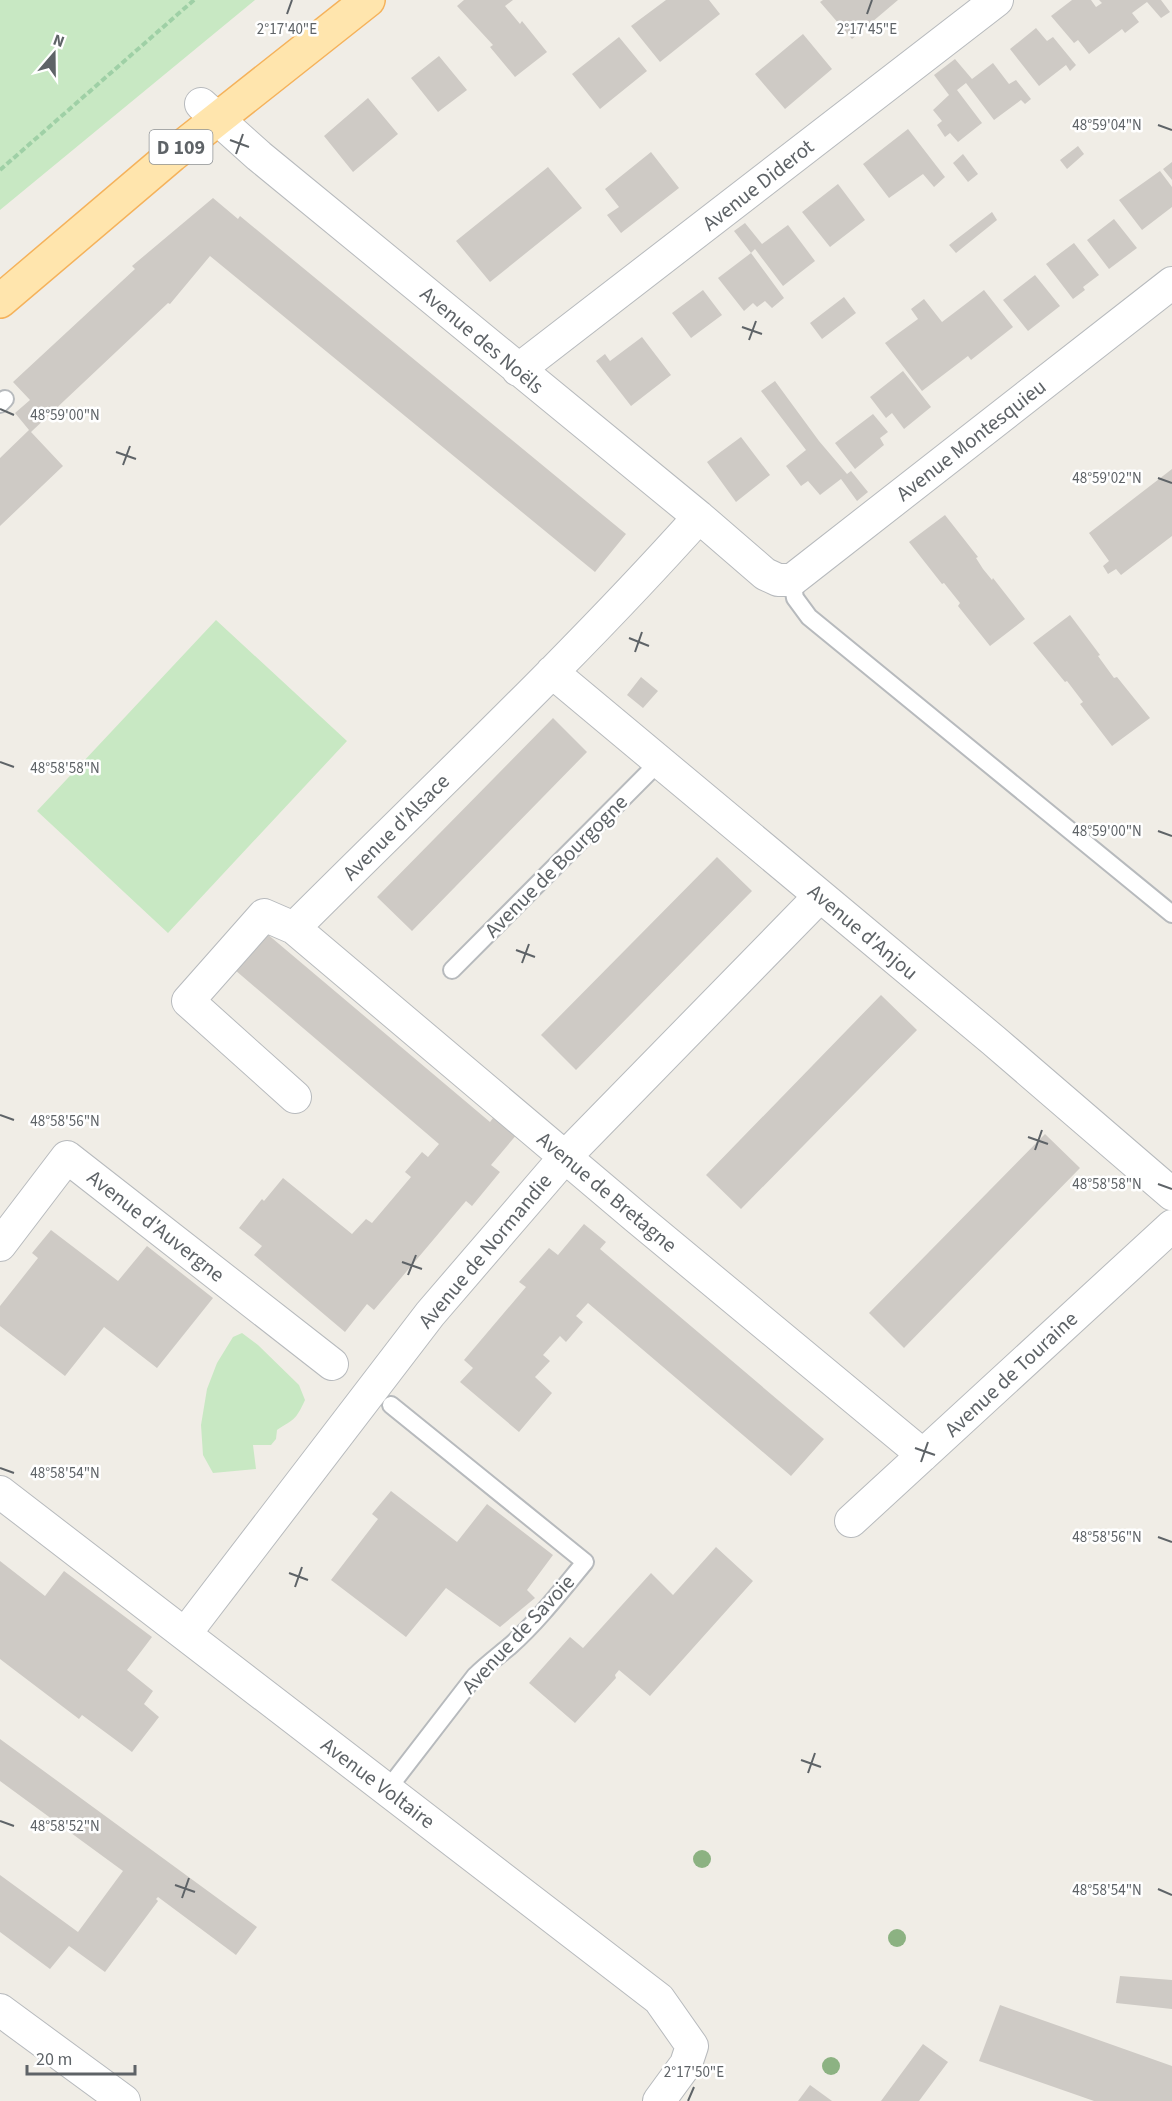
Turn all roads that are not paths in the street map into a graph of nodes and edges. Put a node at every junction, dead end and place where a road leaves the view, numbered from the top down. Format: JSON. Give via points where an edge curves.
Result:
{"nodes":[{"id":1,"x":334,"y":0,"type":"edge"},
{"id":2,"x":368,"y":0,"type":"edge"},
{"id":3,"x":997,"y":0,"type":"edge"},
{"id":4,"x":209,"y":111,"type":"junction"},
{"id":5,"x":0,"y":271,"type":"edge"},
{"id":6,"x":1172,"y":283,"type":"edge"},
{"id":7,"x":0,"y":301,"type":"edge"},
{"id":8,"x":518,"y":370,"type":"junction"},
{"id":9,"x":699,"y":517,"type":"junction"},
{"id":10,"x":778,"y":577,"type":"junction"},
{"id":11,"x":552,"y":672,"type":"junction"},
{"id":12,"x":660,"y":761,"type":"junction"},
{"id":13,"x":819,"y":897,"type":"junction"},
{"id":14,"x":1172,"y":914,"type":"edge"},
{"id":15,"x":294,"y":928,"type":"junction"},
{"id":16,"x":452,"y":970,"type":"dead end"},
{"id":17,"x":295,"y":1097,"type":"dead end"},
{"id":18,"x":564,"y":1157,"type":"junction"},
{"id":19,"x":1172,"y":1194,"type":"edge"},
{"id":20,"x":1172,"y":1226,"type":"edge"},
{"id":21,"x":0,"y":1245,"type":"edge"},
{"id":22,"x":332,"y":1364,"type":"dead end"},
{"id":23,"x":391,"y":1405,"type":"dead end"},
{"id":24,"x":923,"y":1455,"type":"junction"},
{"id":25,"x":0,"y":1492,"type":"edge"},
{"id":26,"x":851,"y":1521,"type":"dead end"},
{"id":27,"x":185,"y":1634,"type":"junction"},
{"id":28,"x":387,"y":1790,"type":"junction"},
{"id":29,"x":0,"y":2010,"type":"edge"},
{"id":30,"x":124,"y":2101,"type":"edge"},
{"id":31,"x":659,"y":2101,"type":"edge"}],
"edges":[{"from":1,"to":4,"type":"main road","number":"D 109"},
{"from":2,"to":4,"type":"main road","number":"D 109"},
{"from":3,"to":8,"type":"street","name":"Avenue Diderot"},
{"from":4,"to":5,"type":"main road","number":"D 109"},
{"from":4,"to":7,"type":"main road","number":"D 109"},
{"from":4,"to":8,"type":"street","name":"Avenue des Noëls"},
{"from":6,"to":10,"type":"street","name":"Avenue Montesquieu"},
{"from":8,"to":9,"type":"street","name":"Avenue des Noëls"},
{"from":9,"to":10,"type":"street","name":"Avenue des Noëls"},
{"from":9,"to":11,"type":"street","name":"Avenue d'Alsace"},
{"from":10,"to":14,"type":"lane","via":[[809,617]]},
{"from":11,"to":12,"type":"street","name":"Avenue d'Anjou"},
{"from":11,"to":15,"type":"street","name":"Avenue d'Alsace"},
{"from":12,"to":13,"type":"street","name":"Avenue d'Anjou"},
{"from":12,"to":16,"type":"lane","name":"Avenue de Bourgogne"},
{"from":13,"to":18,"type":"street","name":"Avenue de Normandie"},
{"from":13,"to":19,"type":"street","name":"Avenue d'Anjou"},
{"from":15,"to":17,"type":"street","via":[[264,915],[188,1001]]},
{"from":15,"to":18,"type":"street","name":"Avenue de Bretagne"},
{"from":18,"to":24,"type":"street","name":"Avenue de Bretagne"},
{"from":18,"to":27,"type":"street","name":"Avenue de Normandie","via":[[430,1314]]},
{"from":20,"to":24,"type":"street","name":"Avenue de Touraine"},
{"from":21,"to":22,"type":"street","name":"Avenue d'Auvergne","via":[[68,1157]]},
{"from":23,"to":28,"type":"lane","name":"Avenue de Savoie","via":[[585,1562],[545,1611],[475,1676]]},
{"from":24,"to":26,"type":"street","name":"Avenue de Touraine"},
{"from":25,"to":27,"type":"street","name":"Avenue Voltaire"},
{"from":27,"to":28,"type":"street","name":"Avenue Voltaire"},
{"from":28,"to":31,"type":"street","name":"Avenue Voltaire","via":[[658,1999],[692,2046],[686,2064]]},
{"from":29,"to":30,"type":"street"}]}
